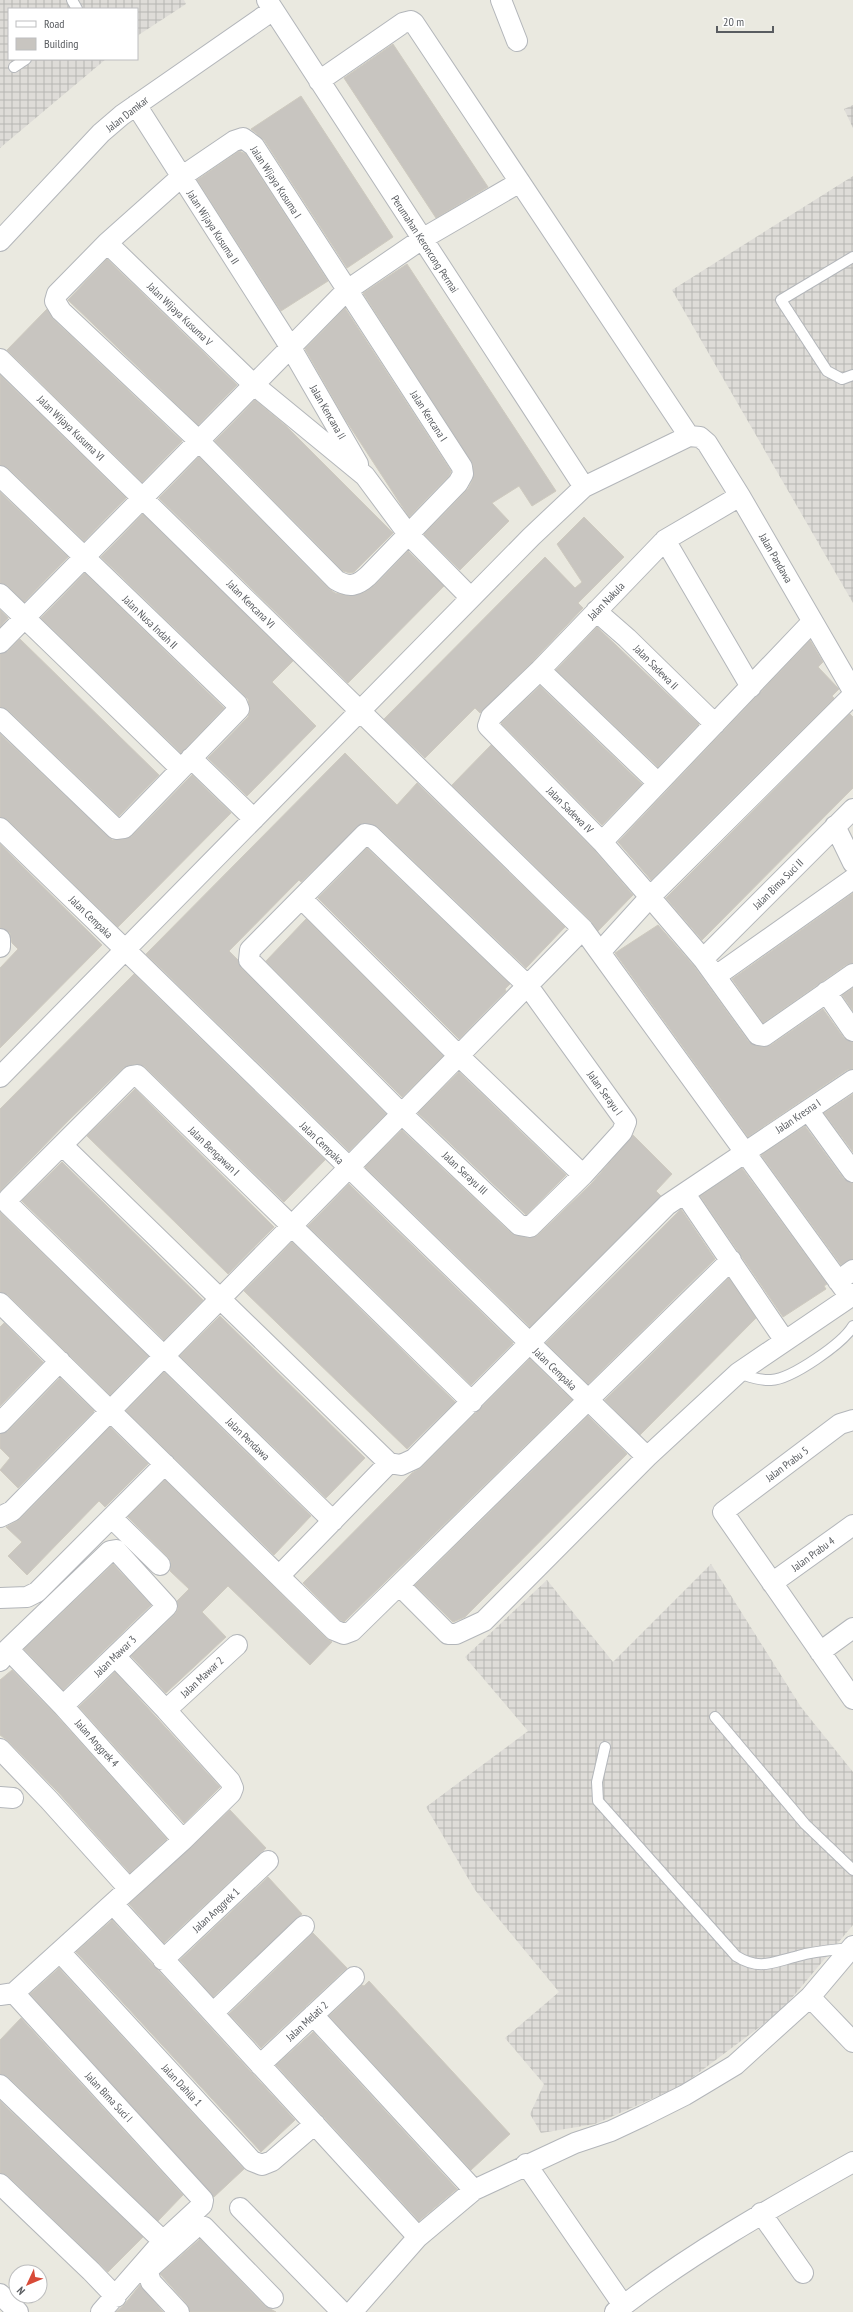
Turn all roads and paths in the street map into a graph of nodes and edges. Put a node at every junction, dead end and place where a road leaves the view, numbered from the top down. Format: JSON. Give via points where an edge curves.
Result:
{"nodes":[{"id":1,"x":501,"y":0,"type":"edge"},
{"id":2,"x":270,"y":5,"type":"edge"},
{"id":3,"x":517,"y":41,"type":"dead end"},
{"id":4,"x":25,"y":60,"type":"edge"},
{"id":5,"x":14,"y":68,"type":"dead end"},
{"id":6,"x":319,"y":81,"type":"junction"},
{"id":7,"x":136,"y":105,"type":"junction"},
{"id":8,"x":181,"y":177,"type":"junction"},
{"id":9,"x":520,"y":182,"type":"junction"},
{"id":10,"x":422,"y":239,"type":"junction"},
{"id":11,"x":0,"y":241,"type":"edge"},
{"id":12,"x":107,"y":243,"type":"junction"},
{"id":13,"x":853,"y":257,"type":"edge"},
{"id":14,"x":346,"y":291,"type":"junction"},
{"id":15,"x":291,"y":348,"type":"junction"},
{"id":16,"x":0,"y":359,"type":"edge"},
{"id":17,"x":853,"y":375,"type":"edge"},
{"id":18,"x":253,"y":384,"type":"junction"},
{"id":19,"x":689,"y":436,"type":"junction"},
{"id":20,"x":198,"y":440,"type":"junction"},
{"id":21,"x":0,"y":476,"type":"edge"},
{"id":22,"x":365,"y":476,"type":"junction"},
{"id":23,"x":584,"y":487,"type":"junction"},
{"id":24,"x":142,"y":496,"type":"junction"},
{"id":25,"x":740,"y":496,"type":"junction"},
{"id":26,"x":408,"y":534,"type":"junction"},
{"id":27,"x":665,"y":540,"type":"junction"},
{"id":28,"x":83,"y":557,"type":"junction"},
{"id":29,"x":0,"y":594,"type":"edge"},
{"id":30,"x":471,"y":598,"type":"junction"},
{"id":31,"x":596,"y":611,"type":"junction"},
{"id":32,"x":25,"y":617,"type":"junction"},
{"id":33,"x":812,"y":622,"type":"junction"},
{"id":34,"x":0,"y":643,"type":"edge"},
{"id":35,"x":540,"y":670,"type":"junction"},
{"id":36,"x":751,"y":687,"type":"junction"},
{"id":37,"x":853,"y":691,"type":"edge"},
{"id":38,"x":853,"y":695,"type":"edge"},
{"id":39,"x":361,"y":712,"type":"junction"},
{"id":40,"x":0,"y":718,"type":"edge"},
{"id":41,"x":488,"y":724,"type":"joint"},
{"id":42,"x":715,"y":724,"type":"junction"},
{"id":43,"x":186,"y":764,"type":"junction"},
{"id":44,"x":658,"y":783,"type":"junction"},
{"id":45,"x":853,"y":809,"type":"edge"},
{"id":46,"x":254,"y":819,"type":"junction"},
{"id":47,"x":835,"y":826,"type":"junction"},
{"id":48,"x":0,"y":828,"type":"edge"},
{"id":49,"x":602,"y":842,"type":"junction"},
{"id":50,"x":853,"y":863,"type":"edge"},
{"id":51,"x":853,"y":879,"type":"edge"},
{"id":52,"x":650,"y":897,"type":"junction"},
{"id":53,"x":302,"y":899,"type":"junction"},
{"id":54,"x":583,"y":929,"type":"junction"},
{"id":55,"x":0,"y":939,"type":"edge"},
{"id":56,"x":0,"y":946,"type":"edge"},
{"id":57,"x":124,"y":950,"type":"junction"},
{"id":58,"x":601,"y":950,"type":"junction"},
{"id":59,"x":703,"y":959,"type":"junction"},
{"id":60,"x":853,"y":974,"type":"edge"},
{"id":61,"x":716,"y":976,"type":"junction"},
{"id":62,"x":528,"y":986,"type":"junction"},
{"id":63,"x":826,"y":992,"type":"junction"},
{"id":64,"x":853,"y":1031,"type":"edge"},
{"id":65,"x":459,"y":1056,"type":"junction"},
{"id":66,"x":3,"y":1069,"type":"edge"},
{"id":67,"x":853,"y":1080,"type":"edge"},
{"id":68,"x":808,"y":1110,"type":"junction"},
{"id":69,"x":402,"y":1114,"type":"junction"},
{"id":70,"x":62,"y":1145,"type":"junction"},
{"id":71,"x":744,"y":1153,"type":"junction"},
{"id":72,"x":851,"y":1166,"type":"edge"},
{"id":73,"x":349,"y":1169,"type":"junction"},
{"id":74,"x":583,"y":1175,"type":"junction"},
{"id":75,"x":685,"y":1194,"type":"junction"},
{"id":76,"x":292,"y":1226,"type":"junction"},
{"id":77,"x":530,"y":1227,"type":"joint"},
{"id":78,"x":731,"y":1260,"type":"junction"},
{"id":79,"x":846,"y":1276,"type":"edge"},
{"id":80,"x":851,"y":1299,"type":"edge"},
{"id":81,"x":220,"y":1300,"type":"junction"},
{"id":82,"x":3,"y":1311,"type":"edge"},
{"id":83,"x":853,"y":1326,"type":"edge"},
{"id":84,"x":785,"y":1341,"type":"junction"},
{"id":85,"x":528,"y":1343,"type":"junction"},
{"id":86,"x":164,"y":1357,"type":"junction"},
{"id":87,"x":60,"y":1361,"type":"junction"},
{"id":88,"x":738,"y":1373,"type":"junction"},
{"id":89,"x":588,"y":1401,"type":"junction"},
{"id":90,"x":472,"y":1402,"type":"junction"},
{"id":91,"x":111,"y":1411,"type":"junction"},
{"id":92,"x":853,"y":1420,"type":"edge"},
{"id":93,"x":0,"y":1423,"type":"edge"},
{"id":94,"x":647,"y":1457,"type":"junction"},
{"id":95,"x":389,"y":1463,"type":"junction"},
{"id":96,"x":165,"y":1464,"type":"junction"},
{"id":97,"x":0,"y":1517,"type":"edge"},
{"id":98,"x":112,"y":1518,"type":"junction"},
{"id":99,"x":332,"y":1521,"type":"junction"},
{"id":100,"x":853,"y":1525,"type":"edge"},
{"id":101,"x":160,"y":1566,"type":"dead end"},
{"id":102,"x":279,"y":1576,"type":"junction"},
{"id":103,"x":772,"y":1583,"type":"junction"},
{"id":104,"x":399,"y":1585,"type":"junction"},
{"id":105,"x":0,"y":1598,"type":"edge"},
{"id":106,"x":853,"y":1628,"type":"edge"},
{"id":107,"x":237,"y":1645,"type":"dead end"},
{"id":108,"x":820,"y":1652,"type":"junction"},
{"id":109,"x":4,"y":1655,"type":"edge"},
{"id":110,"x":115,"y":1656,"type":"junction"},
{"id":111,"x":853,"y":1699,"type":"edge"},
{"id":112,"x":63,"y":1706,"type":"junction"},
{"id":113,"x":166,"y":1710,"type":"junction"},
{"id":114,"x":715,"y":1717,"type":"dead end"},
{"id":115,"x":605,"y":1748,"type":"dead end"},
{"id":116,"x":0,"y":1749,"type":"edge"},
{"id":117,"x":183,"y":1840,"type":"junction"},
{"id":118,"x":268,"y":1861,"type":"dead end"},
{"id":119,"x":853,"y":1870,"type":"edge"},
{"id":120,"x":129,"y":1889,"type":"junction"},
{"id":121,"x":113,"y":1904,"type":"junction"},
{"id":122,"x":304,"y":1926,"type":"dead end"},
{"id":123,"x":852,"y":1947,"type":"edge"},
{"id":124,"x":60,"y":1952,"type":"junction"},
{"id":125,"x":164,"y":1960,"type":"junction"},
{"id":126,"x":354,"y":1977,"type":"dead end"},
{"id":127,"x":7,"y":1994,"type":"edge"},
{"id":128,"x":810,"y":1997,"type":"junction"},
{"id":129,"x":213,"y":2013,"type":"junction"},
{"id":130,"x":313,"y":2015,"type":"junction"},
{"id":131,"x":853,"y":2042,"type":"edge"},
{"id":132,"x":260,"y":2065,"type":"junction"},
{"id":133,"x":0,"y":2085,"type":"edge"},
{"id":134,"x":315,"y":2124,"type":"junction"},
{"id":135,"x":853,"y":2162,"type":"edge"},
{"id":136,"x":526,"y":2164,"type":"junction"},
{"id":137,"x":0,"y":2184,"type":"edge"},
{"id":138,"x":474,"y":2190,"type":"junction"},
{"id":139,"x":240,"y":2208,"type":"dead end"},
{"id":140,"x":761,"y":2214,"type":"junction"},
{"id":141,"x":418,"y":2237,"type":"junction"},
{"id":142,"x":163,"y":2241,"type":"junction"},
{"id":143,"x":803,"y":2273,"type":"dead end"},
{"id":144,"x":0,"y":2294,"type":"edge"},
{"id":145,"x":116,"y":2297,"type":"junction"},
{"id":146,"x":273,"y":2298,"type":"dead end"},
{"id":147,"x":619,"y":2309,"type":"edge"},
{"id":148,"x":18,"y":2312,"type":"edge"},
{"id":149,"x":101,"y":2312,"type":"edge"},
{"id":150,"x":179,"y":2312,"type":"edge"},
{"id":151,"x":342,"y":2312,"type":"edge"},
{"id":152,"x":352,"y":2312,"type":"edge"}],
"edges":[{"from":1,"to":3,"type":"street"},
{"from":2,"to":6,"type":"street","name":"Perumahan Keroncong Permai"},
{"from":2,"to":7,"type":"street","name":"Jalan Damkar"},
{"from":4,"to":5,"type":"lane"},
{"from":6,"to":9,"type":"street","via":[[403,23],[411,21],[417,26]]},
{"from":6,"to":10,"type":"street","name":"Perumahan Keroncong Permai"},
{"from":7,"to":8,"type":"street","name":"Jalan Wijaya Kusuma II"},
{"from":7,"to":11,"type":"street","name":"Jalan Damkar","via":[[101,133]]},
{"from":8,"to":12,"type":"street"},
{"from":8,"to":14,"type":"street","name":"Jalan Wijaya Kusuma I","via":[[234,141],[243,138],[249,141]]},
{"from":8,"to":15,"type":"street","name":"Jalan Wijaya Kusuma II"},
{"from":9,"to":10,"type":"street"},
{"from":9,"to":19,"type":"street"},
{"from":10,"to":14,"type":"street"},
{"from":10,"to":23,"type":"street","name":"Perumahan Keroncong Permai"},
{"from":12,"to":18,"type":"street","name":"Jalan Wijaya Kusuma V"},
{"from":12,"to":20,"type":"street","via":[[57,294],[55,301],[61,311]]},
{"from":13,"to":17,"type":"lane","via":[[781,300],[826,371],[842,379]]},
{"from":14,"to":15,"type":"street"},
{"from":14,"to":26,"type":"street","name":"Jalan Kencana I","via":[[462,467],[463,474],[458,483]]},
{"from":15,"to":18,"type":"street"},
{"from":15,"to":22,"type":"street","name":"Jalan Kencana II"},
{"from":16,"to":24,"type":"street","name":"Jalan Wijaya Kusuma VI"},
{"from":18,"to":20,"type":"street"},
{"from":18,"to":22,"type":"street","name":"Jalan Wijaya Kusuma V"},
{"from":19,"to":23,"type":"street"},
{"from":19,"to":25,"type":"street","name":"Jalan Pandawa","via":[[700,437],[707,443]]},
{"from":20,"to":24,"type":"street"},
{"from":20,"to":26,"type":"street","via":[[336,580],[344,585],[359,584]]},
{"from":21,"to":28,"type":"street","name":"Jalan Nusa Indah II"},
{"from":22,"to":26,"type":"street"},
{"from":23,"to":30,"type":"street"},
{"from":24,"to":28,"type":"street"},
{"from":24,"to":39,"type":"street","name":"Jalan Kencana VI"},
{"from":25,"to":27,"type":"street","name":"Jalan Nakula"},
{"from":25,"to":33,"type":"street","name":"Jalan Pandawa"},
{"from":26,"to":30,"type":"street"},
{"from":27,"to":31,"type":"street","name":"Jalan Nakula"},
{"from":27,"to":36,"type":"street"},
{"from":28,"to":32,"type":"street"},
{"from":28,"to":43,"type":"street","name":"Jalan Nusa Indah II","via":[[238,706],[238,713]]},
{"from":29,"to":32,"type":"street"},
{"from":30,"to":39,"type":"street"},
{"from":31,"to":35,"type":"street","name":"Jalan Nakula"},
{"from":31,"to":42,"type":"street","name":"Jalan Sadewa II"},
{"from":32,"to":34,"type":"street"},
{"from":32,"to":43,"type":"street"},
{"from":33,"to":36,"type":"street"},
{"from":33,"to":37,"type":"street","name":"Jalan Pandawa"},
{"from":35,"to":41,"type":"street","name":"Jalan Nakula","via":[[491,717]]},
{"from":35,"to":44,"type":"street"},
{"from":36,"to":42,"type":"street"},
{"from":38,"to":52,"type":"street"},
{"from":39,"to":46,"type":"street"},
{"from":39,"to":54,"type":"street","name":"Jalan Kencana VI"},
{"from":40,"to":43,"type":"street","name":"Jalan Nusa Indah II","via":[[118,830],[124,828]]},
{"from":41,"to":49,"type":"street","name":"Jalan Sadewa IV","via":[[493,733]]},
{"from":42,"to":44,"type":"street"},
{"from":43,"to":46,"type":"street"},
{"from":44,"to":49,"type":"street"},
{"from":45,"to":47,"type":"street","name":"Jalan Bima Suci II"},
{"from":46,"to":57,"type":"street"},
{"from":47,"to":50,"type":"street"},
{"from":47,"to":59,"type":"street","name":"Jalan Bima Suci II"},
{"from":48,"to":57,"type":"street","name":"Jalan Cempaka"},
{"from":49,"to":52,"type":"street","name":"Jalan Sadewa IV"},
{"from":51,"to":61,"type":"street"},
{"from":52,"to":58,"type":"street"},
{"from":52,"to":59,"type":"street","name":"Jalan Sadewa IV"},
{"from":53,"to":62,"type":"street","via":[[363,835],[368,834]]},
{"from":53,"to":65,"type":"street"},
{"from":53,"to":69,"type":"street","name":"Jalan Serayu III","via":[[250,950],[249,960]]},
{"from":54,"to":58,"type":"street","name":"Jalan Kencana VI"},
{"from":54,"to":62,"type":"street"},
{"from":55,"to":56,"type":"street"},
{"from":57,"to":66,"type":"street"},
{"from":57,"to":73,"type":"street","name":"Jalan Cempaka"},
{"from":58,"to":71,"type":"street","name":"Jalan Kencana VI"},
{"from":59,"to":61,"type":"street","name":"Jalan Sadewa IV"},
{"from":60,"to":63,"type":"street"},
{"from":61,"to":63,"type":"street","name":"Jalan Sadewa IV","via":[[756,1033],[762,1036]]},
{"from":62,"to":65,"type":"street"},
{"from":62,"to":74,"type":"street","name":"Jalan Serayu I","via":[[626,1122],[622,1132]]},
{"from":63,"to":64,"type":"street"},
{"from":65,"to":69,"type":"street"},
{"from":65,"to":74,"type":"street"},
{"from":67,"to":68,"type":"street","name":"Jalan Kresna I"},
{"from":68,"to":71,"type":"street","name":"Jalan Kresna I"},
{"from":68,"to":72,"type":"street"},
{"from":69,"to":73,"type":"street"},
{"from":69,"to":77,"type":"street","name":"Jalan Serayu III","via":[[520,1225]]},
{"from":70,"to":76,"type":"street","name":"Jalan Bengawan I","via":[[131,1076],[136,1075]]},
{"from":70,"to":81,"type":"street"},
{"from":70,"to":86,"type":"street","name":"Jalan Pendawa","via":[[9,1198],[8,1204]]},
{"from":71,"to":75,"type":"street","name":"Jalan Kresna I"},
{"from":71,"to":79,"type":"street","name":"Jalan Kencana VI"},
{"from":73,"to":76,"type":"street"},
{"from":73,"to":85,"type":"street","name":"Jalan Cempaka"},
{"from":74,"to":77,"type":"street","name":"Jalan Serayu I"},
{"from":75,"to":78,"type":"street"},
{"from":75,"to":85,"type":"street","name":"Jalan Kresna I","via":[[667,1205]]},
{"from":76,"to":81,"type":"street"},
{"from":76,"to":90,"type":"street","name":"Jalan Bengawan I"},
{"from":78,"to":84,"type":"street"},
{"from":78,"to":89,"type":"street"},
{"from":79,"to":80,"type":"street","name":"Jalan Kencana VI"},
{"from":80,"to":84,"type":"street"},
{"from":81,"to":86,"type":"street"},
{"from":81,"to":95,"type":"street"},
{"from":82,"to":87,"type":"street"},
{"from":83,"to":88,"type":"lane","via":[[836,1346],[788,1376],[772,1380]]},
{"from":84,"to":88,"type":"street"},
{"from":85,"to":89,"type":"street","name":"Jalan Cempaka"},
{"from":85,"to":90,"type":"street","name":"Jalan Kresna I"},
{"from":86,"to":91,"type":"street"},
{"from":86,"to":99,"type":"street","name":"Jalan Pendawa"},
{"from":87,"to":91,"type":"street"},
{"from":87,"to":93,"type":"street"},
{"from":88,"to":94,"type":"street"},
{"from":89,"to":94,"type":"street","name":"Jalan Cempaka"},
{"from":89,"to":104,"type":"street"},
{"from":90,"to":95,"type":"street","name":"Jalan Kresna I","via":[[414,1459],[401,1465]]},
{"from":91,"to":96,"type":"street"},
{"from":91,"to":97,"type":"street","via":[[12,1510]]},
{"from":92,"to":103,"type":"street","name":"Jalan Prabu 5","via":[[840,1424],[723,1512]]},
{"from":94,"to":104,"type":"street","via":[[484,1621],[456,1634],[448,1634]]},
{"from":95,"to":99,"type":"street"},
{"from":96,"to":98,"type":"street"},
{"from":96,"to":102,"type":"street"},
{"from":98,"to":101,"type":"street"},
{"from":98,"to":105,"type":"street","via":[[37,1592],[27,1597]]},
{"from":99,"to":102,"type":"street"},
{"from":100,"to":103,"type":"street","name":"Jalan Prabu 4"},
{"from":102,"to":104,"type":"street","via":[[334,1630],[344,1634],[352,1631]]},
{"from":103,"to":108,"type":"street"},
{"from":106,"to":108,"type":"street"},
{"from":107,"to":113,"type":"street","name":"Jalan Mawar 2"},
{"from":108,"to":111,"type":"street"},
{"from":109,"to":110,"type":"street","name":"Jalan Mawar 3","via":[[112,1550],[118,1552],[167,1606]]},
{"from":109,"to":112,"type":"street","name":"Jalan Anggrek 4"},
{"from":110,"to":112,"type":"street","name":"Jalan Mawar 3"},
{"from":110,"to":113,"type":"street"},
{"from":112,"to":117,"type":"street","name":"Jalan Anggrek 4"},
{"from":113,"to":117,"type":"street","via":[[230,1781],[233,1788],[229,1796]]},
{"from":114,"to":119,"type":"lane","via":[[805,1824]]},
{"from":115,"to":123,"type":"lane","via":[[597,1782],[598,1801],[736,1956],[747,1963],[764,1965],[798,1955]]},
{"from":116,"to":120,"type":"street"},
{"from":117,"to":120,"type":"street"},
{"from":118,"to":125,"type":"street","name":"Jalan Anggrek 1"},
{"from":120,"to":121,"type":"street"},
{"from":121,"to":124,"type":"street"},
{"from":121,"to":125,"type":"street"},
{"from":122,"to":129,"type":"street"},
{"from":123,"to":128,"type":"street"},
{"from":124,"to":127,"type":"street"},
{"from":124,"to":134,"type":"street","name":"Jalan Dahila 1","via":[[252,2161],[262,2164],[272,2161]]},
{"from":125,"to":129,"type":"street"},
{"from":126,"to":130,"type":"street","name":"Jalan Melati 2"},
{"from":127,"to":142,"type":"street","name":"Jalan Bima Suci I","via":[[204,2202]]},
{"from":128,"to":131,"type":"street"},
{"from":128,"to":136,"type":"street","via":[[736,2065],[685,2095],[611,2131],[575,2142]]},
{"from":129,"to":132,"type":"street"},
{"from":130,"to":132,"type":"street","name":"Jalan Melati 2"},
{"from":130,"to":138,"type":"street"},
{"from":132,"to":134,"type":"street"},
{"from":133,"to":142,"type":"street"},
{"from":134,"to":141,"type":"street"},
{"from":135,"to":140,"type":"street"},
{"from":136,"to":138,"type":"street"},
{"from":136,"to":147,"type":"street"},
{"from":137,"to":145,"type":"street"},
{"from":138,"to":141,"type":"street"},
{"from":139,"to":151,"type":"street"},
{"from":140,"to":143,"type":"street"},
{"from":140,"to":147,"type":"street","via":[[661,2277]]},
{"from":141,"to":152,"type":"street"},
{"from":142,"to":145,"type":"street"},
{"from":144,"to":148,"type":"street"},
{"from":145,"to":149,"type":"street"},
{"from":146,"to":150,"type":"street","via":[[204,2226],[198,2225],[151,2267],[148,2273],[151,2282]]}]}
